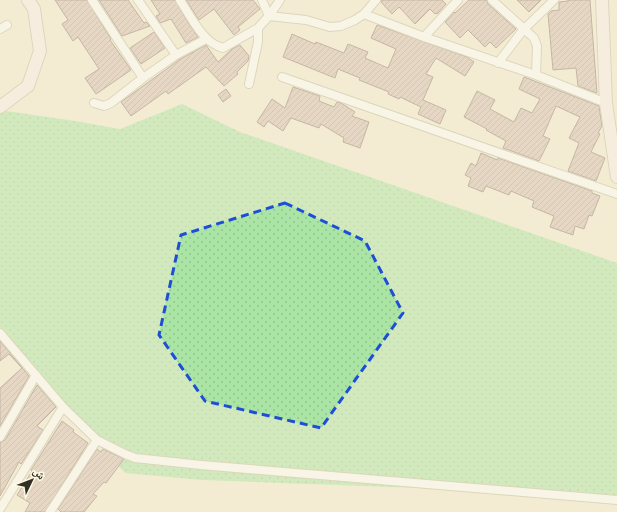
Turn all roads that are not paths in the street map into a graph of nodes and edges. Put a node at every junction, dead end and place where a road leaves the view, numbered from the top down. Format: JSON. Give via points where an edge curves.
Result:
{"nodes":[{"id":1,"x":28,"y":0,"type":"edge"},
{"id":2,"x":92,"y":0,"type":"edge"},
{"id":3,"x":138,"y":0,"type":"edge"},
{"id":4,"x":180,"y":0,"type":"edge"},
{"id":5,"x":262,"y":0,"type":"edge"},
{"id":6,"x":280,"y":0,"type":"edge"},
{"id":7,"x":376,"y":0,"type":"edge"},
{"id":8,"x":458,"y":0,"type":"edge"},
{"id":9,"x":492,"y":0,"type":"edge"},
{"id":10,"x":554,"y":0,"type":"edge"},
{"id":11,"x":605,"y":3,"type":"edge"},
{"id":12,"x":364,"y":14,"type":"junction"},
{"id":13,"x":270,"y":16,"type":"junction"},
{"id":14,"x":258,"y":28,"type":"junction"},
{"id":15,"x":523,"y":30,"type":"junction"},
{"id":16,"x":424,"y":38,"type":"junction"},
{"id":17,"x":206,"y":39,"type":"junction"},
{"id":18,"x":176,"y":56,"type":"junction"},
{"id":19,"x":498,"y":63,"type":"junction"},
{"id":20,"x":536,"y":75,"type":"junction"},
{"id":21,"x":282,"y":77,"type":"dead end"},
{"id":22,"x":143,"y":78,"type":"junction"},
{"id":23,"x":249,"y":84,"type":"dead end"},
{"id":24,"x":94,"y":103,"type":"dead end"},
{"id":25,"x":606,"y":103,"type":"junction"},
{"id":26,"x":0,"y":107,"type":"edge"},
{"id":27,"x":617,"y":177,"type":"edge"},
{"id":28,"x":617,"y":194,"type":"edge"},
{"id":29,"x":0,"y":333,"type":"edge"},
{"id":30,"x":36,"y":375,"type":"junction"},
{"id":31,"x":63,"y":407,"type":"junction"},
{"id":32,"x":0,"y":437,"type":"edge"},
{"id":33,"x":97,"y":440,"type":"junction"},
{"id":34,"x":617,"y":500,"type":"edge"},
{"id":35,"x":0,"y":509,"type":"edge"},
{"id":36,"x":50,"y":512,"type":"edge"}],
"edges":[{"from":1,"to":26,"type":"main road","via":[[34,9],[40,51],[28,86]]},
{"from":2,"to":22,"type":"street"},
{"from":3,"to":18,"type":"street"},
{"from":4,"to":17,"type":"street"},
{"from":5,"to":13,"type":"street"},
{"from":6,"to":13,"type":"street"},
{"from":7,"to":12,"type":"street"},
{"from":8,"to":16,"type":"street"},
{"from":9,"to":15,"type":"street"},
{"from":10,"to":15,"type":"street"},
{"from":11,"to":25,"type":"main road"},
{"from":12,"to":13,"type":"street","via":[[342,26],[330,27],[306,20]]},
{"from":12,"to":16,"type":"street"},
{"from":13,"to":14,"type":"street"},
{"from":14,"to":17,"type":"street","via":[[223,48]]},
{"from":14,"to":23,"type":"street","via":[[258,42]]},
{"from":15,"to":19,"type":"street"},
{"from":15,"to":20,"type":"street","via":[[534,38],[537,46]]},
{"from":16,"to":19,"type":"street"},
{"from":17,"to":18,"type":"street"},
{"from":18,"to":22,"type":"street"},
{"from":19,"to":20,"type":"street"},
{"from":20,"to":25,"type":"street"},
{"from":21,"to":28,"type":"street"},
{"from":22,"to":24,"type":"street","via":[[111,103],[104,106]]},
{"from":25,"to":27,"type":"main road"},
{"from":29,"to":30,"type":"street"},
{"from":30,"to":31,"type":"street"},
{"from":30,"to":32,"type":"street"},
{"from":31,"to":33,"type":"street"},
{"from":31,"to":35,"type":"street"},
{"from":33,"to":34,"type":"street","via":[[135,458]]},
{"from":33,"to":36,"type":"street"}]}
